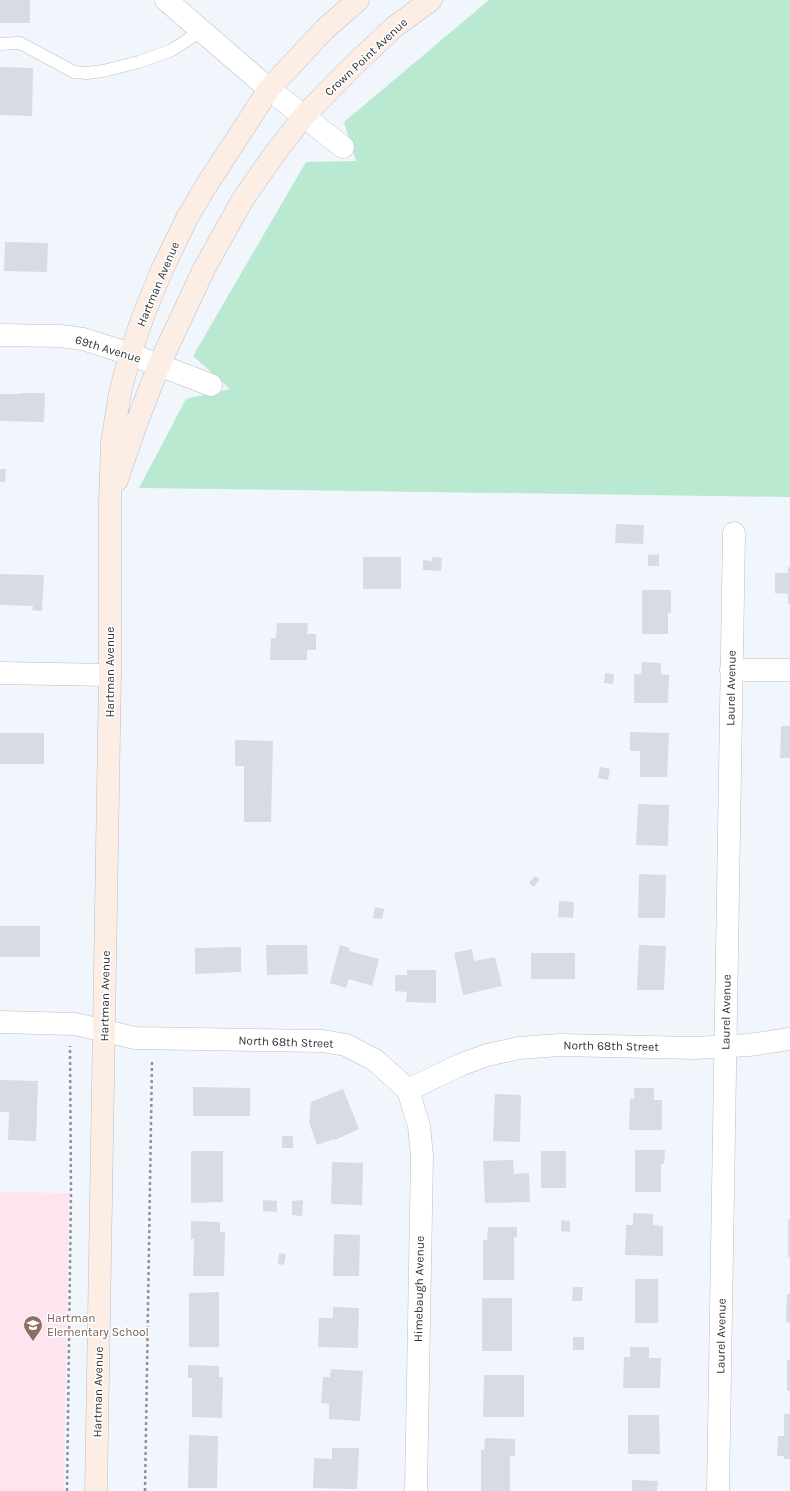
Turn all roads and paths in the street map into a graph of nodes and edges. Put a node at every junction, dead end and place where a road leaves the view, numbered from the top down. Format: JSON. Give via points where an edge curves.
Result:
{"nodes":[{"id":1,"x":166,"y":0,"type":"edge"},
{"id":2,"x":358,"y":0,"type":"edge"},
{"id":3,"x":431,"y":0,"type":"edge"},
{"id":4,"x":201,"y":31,"type":"junction"},
{"id":5,"x":0,"y":44,"type":"edge"},
{"id":6,"x":270,"y":89,"type":"junction"},
{"id":7,"x":304,"y":116,"type":"junction"},
{"id":8,"x":343,"y":147,"type":"dead end"},
{"id":9,"x":0,"y":335,"type":"edge"},
{"id":10,"x":130,"y":354,"type":"junction"},
{"id":11,"x":159,"y":365,"type":"junction"},
{"id":12,"x":211,"y":385,"type":"dead end"},
{"id":13,"x":110,"y":502,"type":"junction"},
{"id":14,"x":734,"y":533,"type":"dead end"},
{"id":15,"x":731,"y":670,"type":"junction"},
{"id":16,"x":790,"y":670,"type":"edge"},
{"id":17,"x":0,"y":673,"type":"edge"},
{"id":18,"x":110,"y":675,"type":"junction"},
{"id":19,"x":0,"y":1022,"type":"edge"},
{"id":20,"x":104,"y":1031,"type":"junction"},
{"id":21,"x":790,"y":1039,"type":"edge"},
{"id":22,"x":70,"y":1042,"type":"dead end"},
{"id":23,"x":726,"y":1046,"type":"junction"},
{"id":24,"x":152,"y":1056,"type":"dead end"},
{"id":25,"x":408,"y":1090,"type":"junction"},
{"id":26,"x":67,"y":1491,"type":"edge"},
{"id":27,"x":96,"y":1491,"type":"edge"},
{"id":28,"x":145,"y":1491,"type":"edge"},
{"id":29,"x":416,"y":1491,"type":"edge"},
{"id":30,"x":718,"y":1491,"type":"edge"}],
"edges":[{"from":1,"to":4,"type":"street"},
{"from":2,"to":6,"type":"main road","via":[[325,29]]},
{"from":3,"to":7,"type":"main road","name":"Crown Point Avenue","via":[[393,28]]},
{"from":4,"to":5,"type":"lane","via":[[172,50],[139,62],[87,73],[74,72],[20,43]]},
{"from":4,"to":6,"type":"street"},
{"from":6,"to":7,"type":"street"},
{"from":6,"to":10,"type":"main road","name":"Hartman Avenue","via":[[187,218],[162,270]]},
{"from":7,"to":8,"type":"street"},
{"from":7,"to":11,"type":"main road","name":"Hartman Avenue","via":[[243,198],[204,270]]},
{"from":9,"to":10,"type":"street","name":"69th Avenue","via":[[83,339]]},
{"from":10,"to":11,"type":"street","name":"69th Avenue"},
{"from":10,"to":13,"type":"main road","name":"Hartman Avenue","via":[[112,442]]},
{"from":11,"to":12,"type":"street","name":"69th Avenue"},
{"from":11,"to":13,"type":"main road","name":"Hartman Avenue"},
{"from":13,"to":18,"type":"main road","name":"Hartman Avenue"},
{"from":14,"to":15,"type":"street","name":"Laurel Avenue"},
{"from":15,"to":16,"type":"street"},
{"from":15,"to":23,"type":"street","name":"Laurel Avenue"},
{"from":17,"to":18,"type":"street"},
{"from":18,"to":20,"type":"main road","name":"Hartman Avenue"},
{"from":19,"to":20,"type":"street","name":"North 68th Street","via":[[75,1024]]},
{"from":20,"to":25,"type":"street","name":"North 68th Street","via":[[135,1038],[323,1041],[346,1045],[375,1060]]},
{"from":20,"to":27,"type":"main road","name":"Hartman Avenue"},
{"from":21,"to":23,"type":"street","name":"North 68th Street"},
{"from":22,"to":26,"type":"path","via":[[71,1193]]},
{"from":23,"to":25,"type":"street","name":"North 68th Street","via":[[695,1048],[560,1045],[519,1048],[460,1064]]},
{"from":23,"to":30,"type":"street","name":"Laurel Avenue"},
{"from":24,"to":28,"type":"path"},
{"from":25,"to":29,"type":"street","name":"Himebaugh Avenue","via":[[419,1126],[422,1156]]}]}
